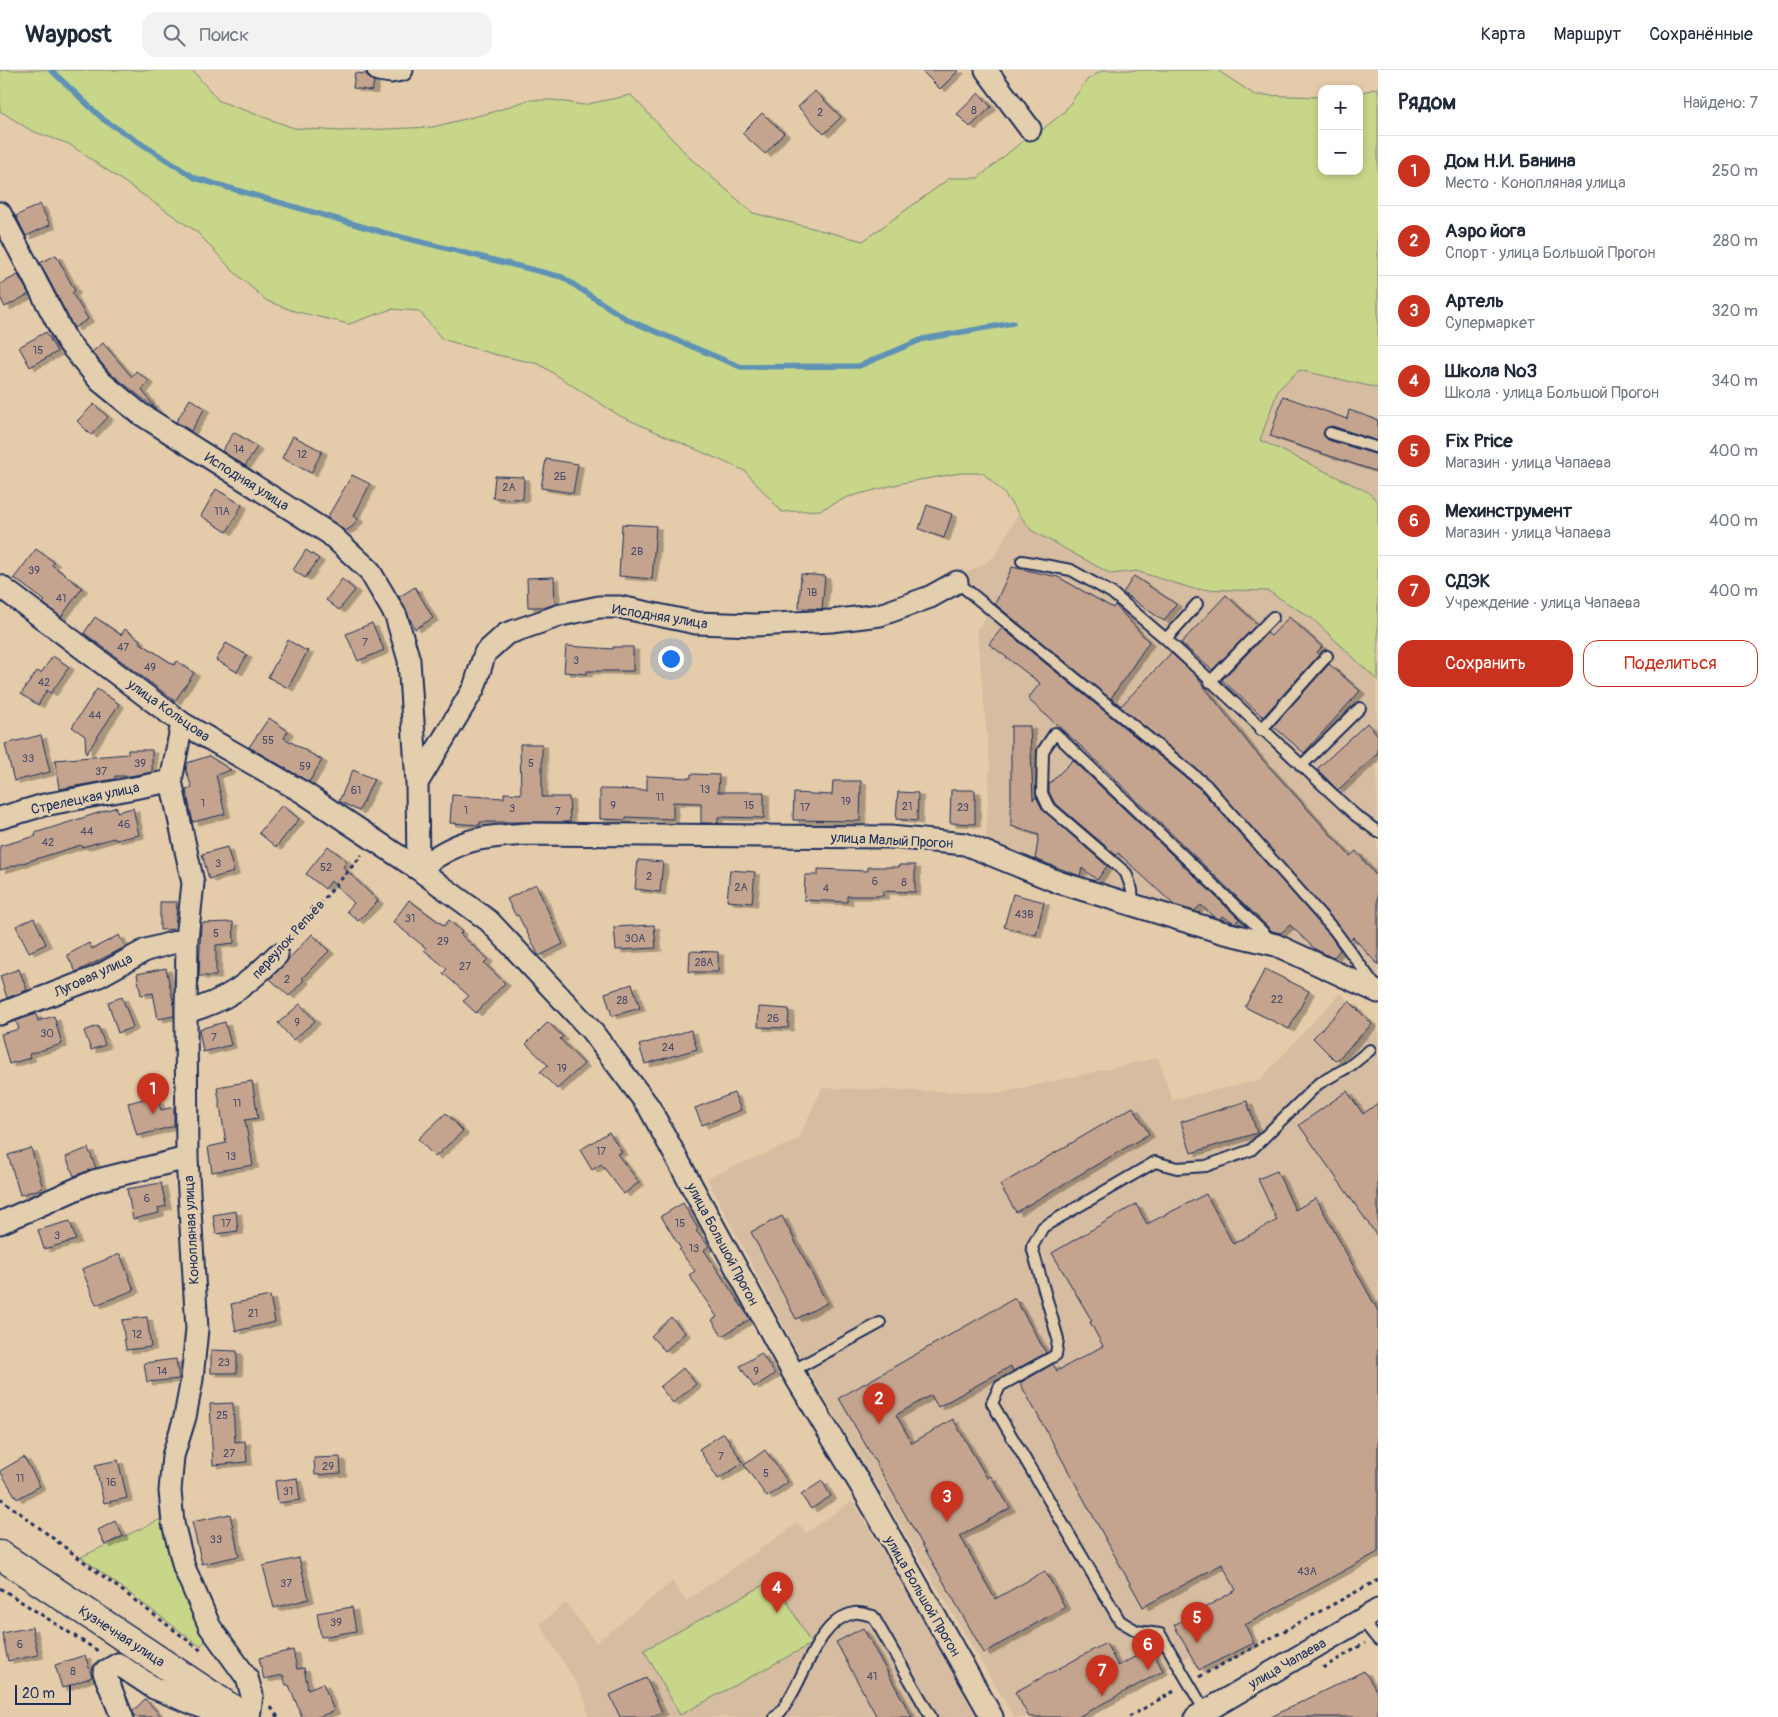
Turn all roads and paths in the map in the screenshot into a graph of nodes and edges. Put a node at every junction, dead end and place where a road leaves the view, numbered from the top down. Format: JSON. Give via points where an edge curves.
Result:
{"nodes":[{"id":1,"x":378,"y":70,"type":"edge"},
{"id":2,"x":402,"y":70,"type":"edge"},
{"id":3,"x":986,"y":70,"type":"edge"},
{"id":4,"x":1030,"y":128,"type":"dead end"},
{"id":5,"x":0,"y":214,"type":"edge"},
{"id":6,"x":1330,"y":433,"type":"dead end"},
{"id":7,"x":1378,"y":448,"type":"edge"},
{"id":8,"x":1022,"y":561,"type":"dead end"},
{"id":9,"x":956,"y":582,"type":"joint"},
{"id":10,"x":0,"y":586,"type":"edge"},
{"id":11,"x":1197,"y":604,"type":"dead end"},
{"id":12,"x":1273,"y":617,"type":"dead end"},
{"id":13,"x":1166,"y":639,"type":"junction"},
{"id":14,"x":1327,"y":656,"type":"dead end"},
{"id":15,"x":1210,"y":682,"type":"junction"},
{"id":16,"x":1360,"y":708,"type":"dead end"},
{"id":17,"x":182,"y":723,"type":"junction"},
{"id":18,"x":1261,"y":730,"type":"junction"},
{"id":19,"x":1301,"y":766,"type":"junction"},
{"id":20,"x":171,"y":781,"type":"junction"},
{"id":21,"x":417,"y":783,"type":"junction"},
{"id":22,"x":0,"y":818,"type":"edge"},
{"id":23,"x":1378,"y":832,"type":"edge"},
{"id":24,"x":372,"y":840,"type":"junction"},
{"id":25,"x":418,"y":869,"type":"junction"},
{"id":26,"x":1133,"y":906,"type":"junction"},
{"id":27,"x":188,"y":939,"type":"junction"},
{"id":28,"x":1276,"y":945,"type":"junction"},
{"id":29,"x":277,"y":955,"type":"joint"},
{"id":30,"x":1378,"y":990,"type":"edge"},
{"id":31,"x":186,"y":1012,"type":"junction"},
{"id":32,"x":0,"y":1014,"type":"edge"},
{"id":33,"x":1370,"y":1050,"type":"dead end"},
{"id":34,"x":188,"y":1158,"type":"junction"},
{"id":35,"x":0,"y":1223,"type":"edge"},
{"id":36,"x":880,"y":1323,"type":"dead end"},
{"id":37,"x":792,"y":1371,"type":"junction"},
{"id":38,"x":0,"y":1498,"type":"edge"},
{"id":39,"x":0,"y":1555,"type":"edge"},
{"id":40,"x":1378,"y":1580,"type":"edge"},
{"id":41,"x":0,"y":1588,"type":"edge"},
{"id":42,"x":1370,"y":1615,"type":"edge"},
{"id":43,"x":1378,"y":1640,"type":"edge"},
{"id":44,"x":209,"y":1656,"type":"dead end"},
{"id":45,"x":118,"y":1664,"type":"junction"},
{"id":46,"x":1189,"y":1683,"type":"junction"},
{"id":47,"x":268,"y":1704,"type":"dead end"},
{"id":48,"x":1201,"y":1714,"type":"edge"},
{"id":49,"x":122,"y":1717,"type":"edge"},
{"id":50,"x":236,"y":1717,"type":"edge"},
{"id":51,"x":244,"y":1717,"type":"edge"},
{"id":52,"x":249,"y":1717,"type":"edge"},
{"id":53,"x":278,"y":1717,"type":"edge"},
{"id":54,"x":774,"y":1717,"type":"edge"},
{"id":55,"x":931,"y":1717,"type":"edge"},
{"id":56,"x":992,"y":1717,"type":"edge"},
{"id":57,"x":1129,"y":1717,"type":"edge"}],
"edges":[{"from":1,"to":2,"type":"street"},
{"from":3,"to":4,"type":"street"},
{"from":5,"to":21,"type":"street","name":"Исподняя улица","via":[[67,341],[100,381],[139,413],[330,534],[369,570],[396,616],[409,660]]},
{"from":6,"to":7,"type":"lane"},
{"from":8,"to":13,"type":"lane","via":[[1071,570],[1112,593]]},
{"from":9,"to":21,"type":"street","name":"Исподняя улица","via":[[930,597],[889,612],[831,621],[755,625],[696,623],[620,607],[599,607],[524,627],[506,634],[485,653],[474,688]]},
{"from":9,"to":30,"type":"lane","via":[[1206,786],[1353,952]]},
{"from":10,"to":17,"type":"street","name":"улица Кольцова"},
{"from":11,"to":13,"type":"lane"},
{"from":12,"to":15,"type":"lane"},
{"from":13,"to":15,"type":"lane"},
{"from":14,"to":18,"type":"lane"},
{"from":15,"to":18,"type":"lane"},
{"from":16,"to":19,"type":"lane"},
{"from":17,"to":20,"type":"street","name":"Конопляная улица"},
{"from":17,"to":24,"type":"street","name":"улица Кольцова","via":[[304,794]]},
{"from":18,"to":19,"type":"lane"},
{"from":19,"to":23,"type":"lane"},
{"from":20,"to":22,"type":"street","name":"Стрелецкая улица","via":[[53,803]]},
{"from":20,"to":27,"type":"street","name":"Конопляная улица","via":[[193,883]]},
{"from":21,"to":25,"type":"street","name":"Исподняя улица"},
{"from":24,"to":25,"type":"street","name":"улица Большой Прогон"},
{"from":24,"to":29,"type":"path","name":"переулок Репьёв"},
{"from":25,"to":26,"type":"street","name":"улица Малый Прогон","via":[[443,850],[478,837],[527,834],[890,838],[965,844],[1058,882]]},
{"from":25,"to":37,"type":"street","name":"улица Большой Прогон","via":[[489,921],[590,1030],[649,1107]]},
{"from":26,"to":28,"type":"street","name":"улица Малый Прогон"},
{"from":26,"to":28,"type":"lane","via":[[1126,873],[1048,806],[1042,793],[1043,752],[1055,733]]},
{"from":27,"to":31,"type":"street","name":"Конопляная улица"},
{"from":27,"to":32,"type":"street","name":"Луговая улица","via":[[146,950],[97,977]]},
{"from":28,"to":30,"type":"street","name":"улица Малый Прогон"},
{"from":29,"to":31,"type":"street","name":"переулок Репьёв","via":[[252,980],[229,995],[214,1004]]},
{"from":31,"to":34,"type":"street","name":"Конопляная улица"},
{"from":33,"to":46,"type":"lane","via":[[1318,1084],[1251,1150],[1206,1166],[1177,1168],[1155,1162],[1043,1227],[1032,1247],[1058,1340],[1056,1355],[1000,1386],[992,1403],[1120,1621],[1137,1631],[1160,1634]]},
{"from":34,"to":35,"type":"street","via":[[94,1181]]},
{"from":34,"to":52,"type":"street","name":"Конопляная улица","via":[[197,1330],[192,1379],[174,1456],[170,1491],[173,1523],[184,1567],[210,1627],[247,1678],[252,1695]]},
{"from":36,"to":37,"type":"lane"},
{"from":37,"to":56,"type":"street","name":"улица Большой Прогон"},
{"from":38,"to":44,"type":"path"},
{"from":39,"to":51,"type":"main road","name":"Кузнечная улица"},
{"from":40,"to":46,"type":"path"},
{"from":41,"to":45,"type":"path"},
{"from":42,"to":43,"type":"lane"},
{"from":42,"to":48,"type":"street","name":"улица Чапаева"},
{"from":45,"to":49,"type":"street","via":[[104,1672]]},
{"from":45,"to":50,"type":"street","via":[[154,1688]]},
{"from":46,"to":48,"type":"lane"},
{"from":46,"to":57,"type":"path"},
{"from":47,"to":53,"type":"path"},
{"from":54,"to":55,"type":"lane","via":[[795,1690],[817,1644],[835,1622],[855,1612],[873,1616]]}]}
